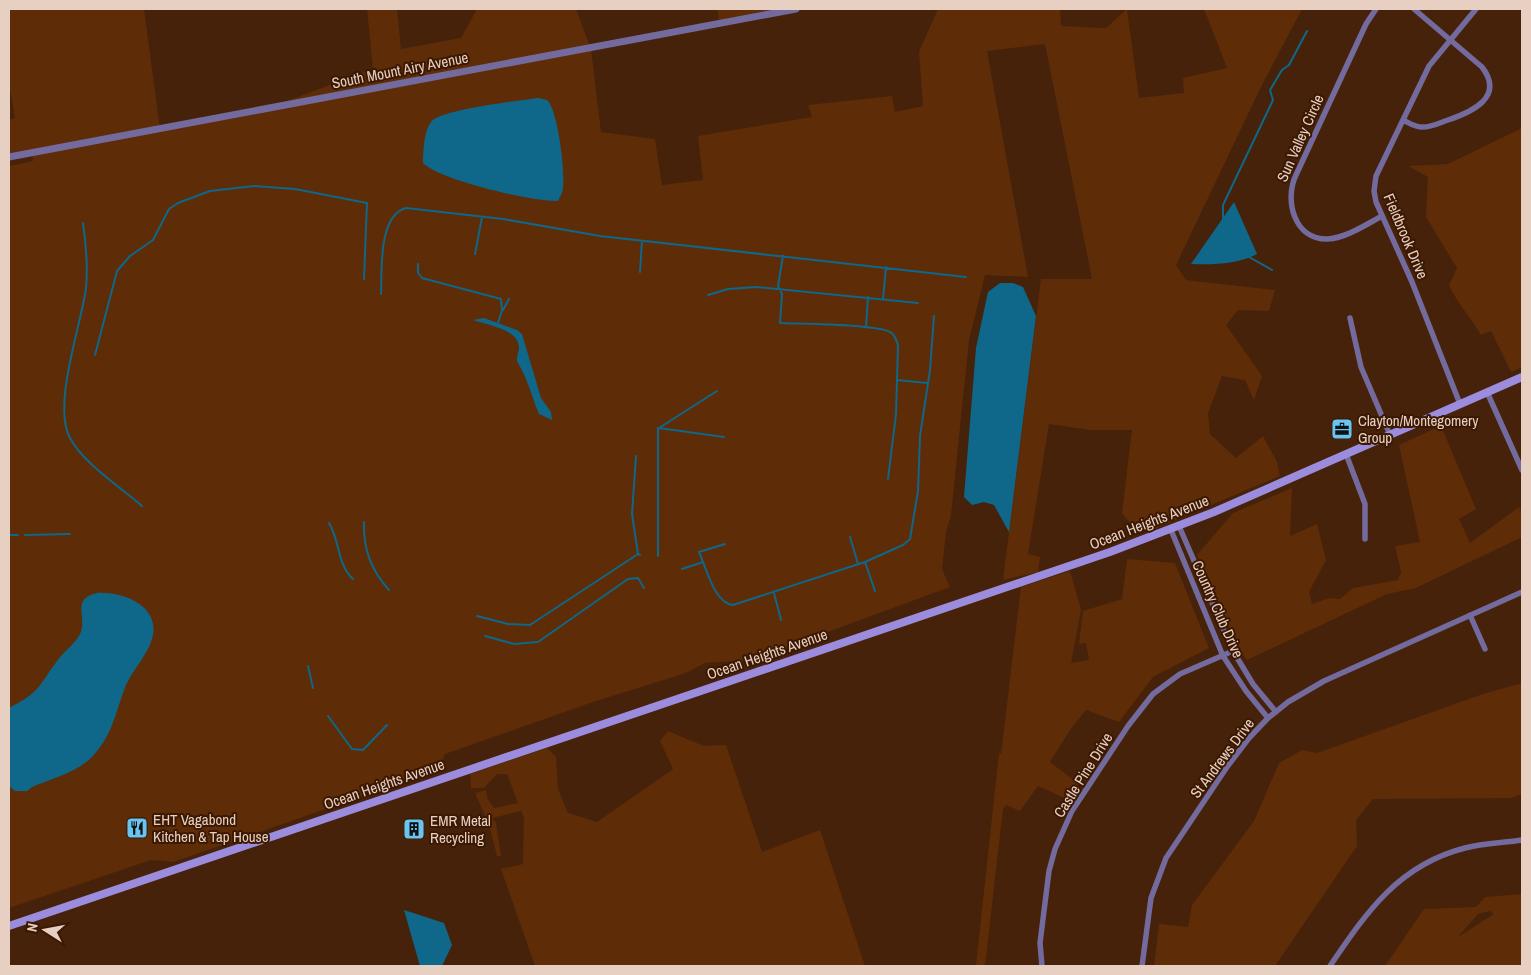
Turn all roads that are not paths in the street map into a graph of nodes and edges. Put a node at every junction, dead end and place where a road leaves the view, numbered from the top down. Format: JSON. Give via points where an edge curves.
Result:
{"nodes":[{"id":1,"x":796,"y":9,"type":"edge"},
{"id":2,"x":1376,"y":9,"type":"edge"},
{"id":3,"x":1414,"y":9,"type":"edge"},
{"id":4,"x":1476,"y":9,"type":"edge"},
{"id":5,"x":1450,"y":39,"type":"junction"},
{"id":6,"x":1403,"y":120,"type":"junction"},
{"id":7,"x":9,"y":157,"type":"edge"},
{"id":8,"x":1382,"y":216,"type":"junction"},
{"id":9,"x":1350,"y":318,"type":"dead end"},
{"id":10,"x":1522,"y":377,"type":"edge"},
{"id":11,"x":1487,"y":392,"type":"junction"},
{"id":12,"x":1460,"y":404,"type":"junction"},
{"id":13,"x":1390,"y":435,"type":"junction"},
{"id":14,"x":1346,"y":454,"type":"junction"},
{"id":15,"x":1522,"y":470,"type":"edge"},
{"id":16,"x":1179,"y":526,"type":"junction"},
{"id":17,"x":1171,"y":530,"type":"junction"},
{"id":18,"x":1365,"y":539,"type":"dead end"},
{"id":19,"x":1522,"y":592,"type":"edge"},
{"id":20,"x":1470,"y":615,"type":"junction"},
{"id":21,"x":1485,"y":649,"type":"dead end"},
{"id":22,"x":1233,"y":652,"type":"junction"},
{"id":23,"x":1223,"y":656,"type":"junction"},
{"id":24,"x":1276,"y":712,"type":"junction"},
{"id":25,"x":1268,"y":718,"type":"junction"},
{"id":26,"x":1522,"y":840,"type":"edge"},
{"id":27,"x":9,"y":926,"type":"edge"},
{"id":28,"x":1042,"y":966,"type":"edge"},
{"id":29,"x":1142,"y":966,"type":"edge"},
{"id":30,"x":1330,"y":966,"type":"edge"}],
"edges":[{"from":1,"to":7,"type":"street","name":"South Mount Airy Avenue"},
{"from":2,"to":8,"type":"street","name":"Sun Valley Circle","via":[[1296,175],[1290,197],[1299,223],[1318,238],[1338,237]]},
{"from":3,"to":5,"type":"street"},
{"from":4,"to":5,"type":"street","name":"Fieldbrook Drive"},
{"from":5,"to":6,"type":"street","name":"Fieldbrook Drive","via":[[1429,66]]},
{"from":5,"to":6,"type":"street","via":[[1486,72],[1488,86],[1485,98],[1472,112],[1428,127]]},
{"from":6,"to":8,"type":"street","name":"Fieldbrook Drive","via":[[1375,180],[1375,198]]},
{"from":8,"to":12,"type":"street","name":"Fieldbrook Drive"},
{"from":9,"to":13,"type":"street","via":[[1361,367]]},
{"from":10,"to":11,"type":"main road","name":"Ocean Heights Avenue"},
{"from":11,"to":12,"type":"main road","name":"Ocean Heights Avenue"},
{"from":11,"to":15,"type":"street"},
{"from":12,"to":13,"type":"main road","name":"Ocean Heights Avenue"},
{"from":13,"to":14,"type":"main road","name":"Ocean Heights Avenue"},
{"from":14,"to":16,"type":"main road","name":"Ocean Heights Avenue"},
{"from":14,"to":18,"type":"street","via":[[1365,504]]},
{"from":16,"to":17,"type":"main road","name":"Ocean Heights Avenue"},
{"from":16,"to":22,"type":"street","name":"Country Club Drive"},
{"from":17,"to":23,"type":"street","name":"Country Club Drive"},
{"from":17,"to":27,"type":"main road","name":"Ocean Heights Avenue"},
{"from":19,"to":20,"type":"street","name":"St Andrews Drive"},
{"from":20,"to":21,"type":"street"},
{"from":20,"to":24,"type":"street","name":"St Andrews Drive","via":[[1306,690]]},
{"from":22,"to":23,"type":"street","name":"Castle Pine Drive"},
{"from":22,"to":24,"type":"street","name":"Country Club Drive"},
{"from":23,"to":25,"type":"street","name":"Country Club Drive"},
{"from":23,"to":28,"type":"street","name":"Castle Pine Drive","via":[[1180,674],[1153,694],[1136,714],[1072,811],[1049,871],[1040,943]]},
{"from":24,"to":25,"type":"street","name":"St Andrews Drive"},
{"from":25,"to":29,"type":"street","name":"St Andrews Drive","via":[[1227,767],[1166,858],[1151,898]]},
{"from":26,"to":30,"type":"street","via":[[1464,848],[1410,873],[1369,910]]}]}
